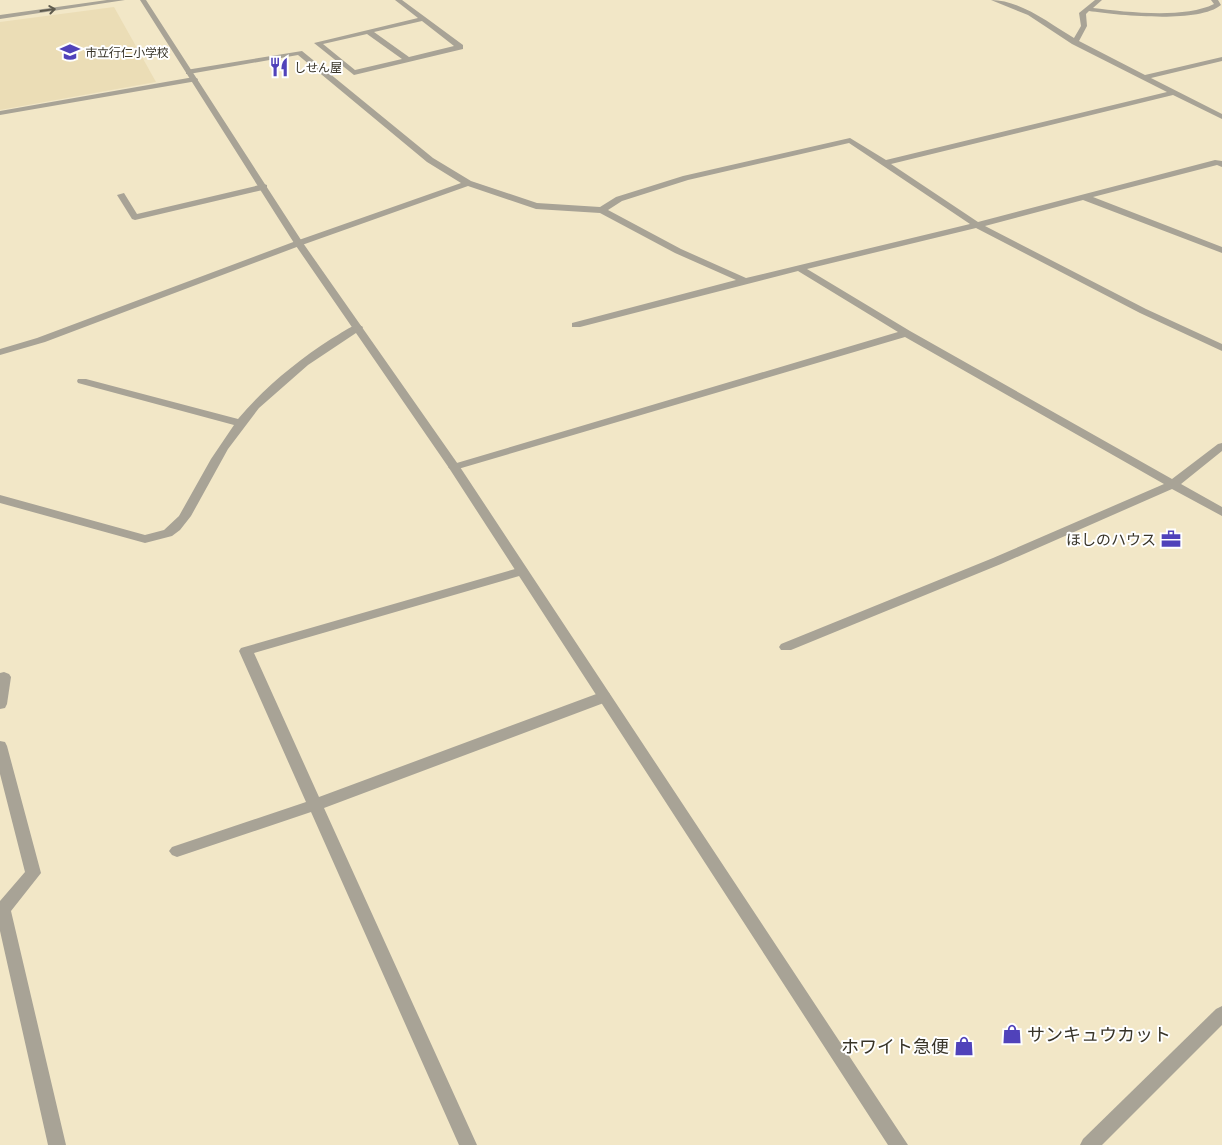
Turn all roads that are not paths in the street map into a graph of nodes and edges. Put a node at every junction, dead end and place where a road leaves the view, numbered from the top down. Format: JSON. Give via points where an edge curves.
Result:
{"nodes":[{"id":1,"x":122,"y":0,"type":"edge"},
{"id":2,"x":143,"y":0,"type":"edge"},
{"id":3,"x":398,"y":0,"type":"edge"},
{"id":4,"x":994,"y":0,"type":"edge"},
{"id":5,"x":1099,"y":0,"type":"edge"},
{"id":6,"x":1214,"y":0,"type":"edge"},
{"id":7,"x":1087,"y":10,"type":"junction"},
{"id":8,"x":0,"y":17,"type":"edge"},
{"id":9,"x":423,"y":19,"type":"junction"},
{"id":10,"x":368,"y":32,"type":"junction"},
{"id":11,"x":1075,"y":42,"type":"junction"},
{"id":12,"x":1222,"y":59,"type":"edge"},
{"id":13,"x":408,"y":60,"type":"junction"},
{"id":14,"x":192,"y":75,"type":"junction"},
{"id":15,"x":1146,"y":77,"type":"junction"},
{"id":16,"x":1176,"y":92,"type":"junction"},
{"id":17,"x":0,"y":113,"type":"edge"},
{"id":18,"x":1222,"y":116,"type":"edge"},
{"id":19,"x":1221,"y":162,"type":"edge"},
{"id":20,"x":884,"y":163,"type":"junction"},
{"id":21,"x":468,"y":183,"type":"junction"},
{"id":22,"x":264,"y":187,"type":"junction"},
{"id":23,"x":121,"y":196,"type":"dead end"},
{"id":24,"x":1084,"y":198,"type":"junction"},
{"id":25,"x":602,"y":210,"type":"junction"},
{"id":26,"x":977,"y":226,"type":"junction"},
{"id":27,"x":299,"y":243,"type":"junction"},
{"id":28,"x":1222,"y":250,"type":"edge"},
{"id":29,"x":799,"y":268,"type":"junction"},
{"id":30,"x":745,"y":281,"type":"junction"},
{"id":31,"x":576,"y":325,"type":"dead end"},
{"id":32,"x":358,"y":327,"type":"junction"},
{"id":33,"x":906,"y":333,"type":"junction"},
{"id":34,"x":1222,"y":348,"type":"edge"},
{"id":35,"x":0,"y":352,"type":"edge"},
{"id":36,"x":82,"y":381,"type":"dead end"},
{"id":37,"x":240,"y":423,"type":"junction"},
{"id":38,"x":1222,"y":446,"type":"edge"},
{"id":39,"x":454,"y":467,"type":"junction"},
{"id":40,"x":1173,"y":484,"type":"junction"},
{"id":41,"x":0,"y":499,"type":"edge"},
{"id":42,"x":1222,"y":512,"type":"edge"},
{"id":43,"x":522,"y":571,"type":"junction"},
{"id":44,"x":786,"y":647,"type":"dead end"},
{"id":45,"x":4,"y":678,"type":"dead end"},
{"id":46,"x":604,"y":697,"type":"junction"},
{"id":47,"x":0,"y":704,"type":"edge"},
{"id":48,"x":0,"y":746,"type":"edge"},
{"id":49,"x":315,"y":805,"type":"junction"},
{"id":50,"x":177,"y":851,"type":"dead end"},
{"id":51,"x":2,"y":910,"type":"edge"},
{"id":52,"x":1222,"y":1014,"type":"edge"},
{"id":53,"x":57,"y":1145,"type":"edge"},
{"id":54,"x":468,"y":1145,"type":"edge"},
{"id":55,"x":899,"y":1145,"type":"edge"},
{"id":56,"x":1089,"y":1145,"type":"edge"}],
"edges":[{"from":8,"to":1,"type":"street","one_way":true},
{"from":2,"to":14,"type":"street"},
{"from":3,"to":9,"type":"street"},
{"from":4,"to":11,"type":"street","via":[[1030,14]]},
{"from":5,"to":7,"type":"street"},
{"from":6,"to":7,"type":"street","via":[[1218,6],[1214,9],[1190,14]]},
{"from":7,"to":11,"type":"street","via":[[1082,13],[1084,26]]},
{"from":9,"to":10,"type":"street"},
{"from":9,"to":13,"type":"street","via":[[460,47]]},
{"from":10,"to":13,"type":"street"},
{"from":10,"to":13,"type":"street","via":[[318,43],[354,73]]},
{"from":11,"to":15,"type":"street"},
{"from":12,"to":15,"type":"street"},
{"from":14,"to":17,"type":"street"},
{"from":14,"to":21,"type":"street","via":[[299,53],[430,160]]},
{"from":14,"to":22,"type":"street"},
{"from":15,"to":16,"type":"street"},
{"from":16,"to":18,"type":"street"},
{"from":16,"to":20,"type":"street"},
{"from":19,"to":24,"type":"street"},
{"from":20,"to":25,"type":"street","via":[[850,140],[686,178],[619,199]]},
{"from":20,"to":26,"type":"street"},
{"from":21,"to":25,"type":"street","via":[[536,206]]},
{"from":21,"to":27,"type":"street"},
{"from":22,"to":23,"type":"street","via":[[135,217]]},
{"from":22,"to":27,"type":"street"},
{"from":24,"to":26,"type":"street"},
{"from":24,"to":28,"type":"street"},
{"from":25,"to":30,"type":"street","via":[[678,251]]},
{"from":26,"to":29,"type":"street"},
{"from":26,"to":34,"type":"street"},
{"from":27,"to":32,"type":"street"},
{"from":27,"to":35,"type":"street","via":[[41,340]]},
{"from":29,"to":30,"type":"street"},
{"from":29,"to":33,"type":"street"},
{"from":30,"to":31,"type":"street"},
{"from":32,"to":37,"type":"street","via":[[313,354]]},
{"from":32,"to":39,"type":"street"},
{"from":33,"to":39,"type":"street"},
{"from":33,"to":40,"type":"street"},
{"from":36,"to":37,"type":"street"},
{"from":37,"to":41,"type":"street","via":[[179,524],[155,538],[145,540]]},
{"from":38,"to":40,"type":"street"},
{"from":39,"to":43,"type":"street"},
{"from":40,"to":42,"type":"street"},
{"from":40,"to":44,"type":"street","via":[[997,561]]},
{"from":43,"to":46,"type":"street"},
{"from":43,"to":49,"type":"street","via":[[246,650]]},
{"from":45,"to":47,"type":"street"},
{"from":46,"to":49,"type":"street"},
{"from":46,"to":55,"type":"street"},
{"from":48,"to":51,"type":"street","via":[[33,873]]},
{"from":49,"to":50,"type":"street"},
{"from":49,"to":54,"type":"street"},
{"from":51,"to":53,"type":"street"},
{"from":52,"to":56,"type":"street"}]}
